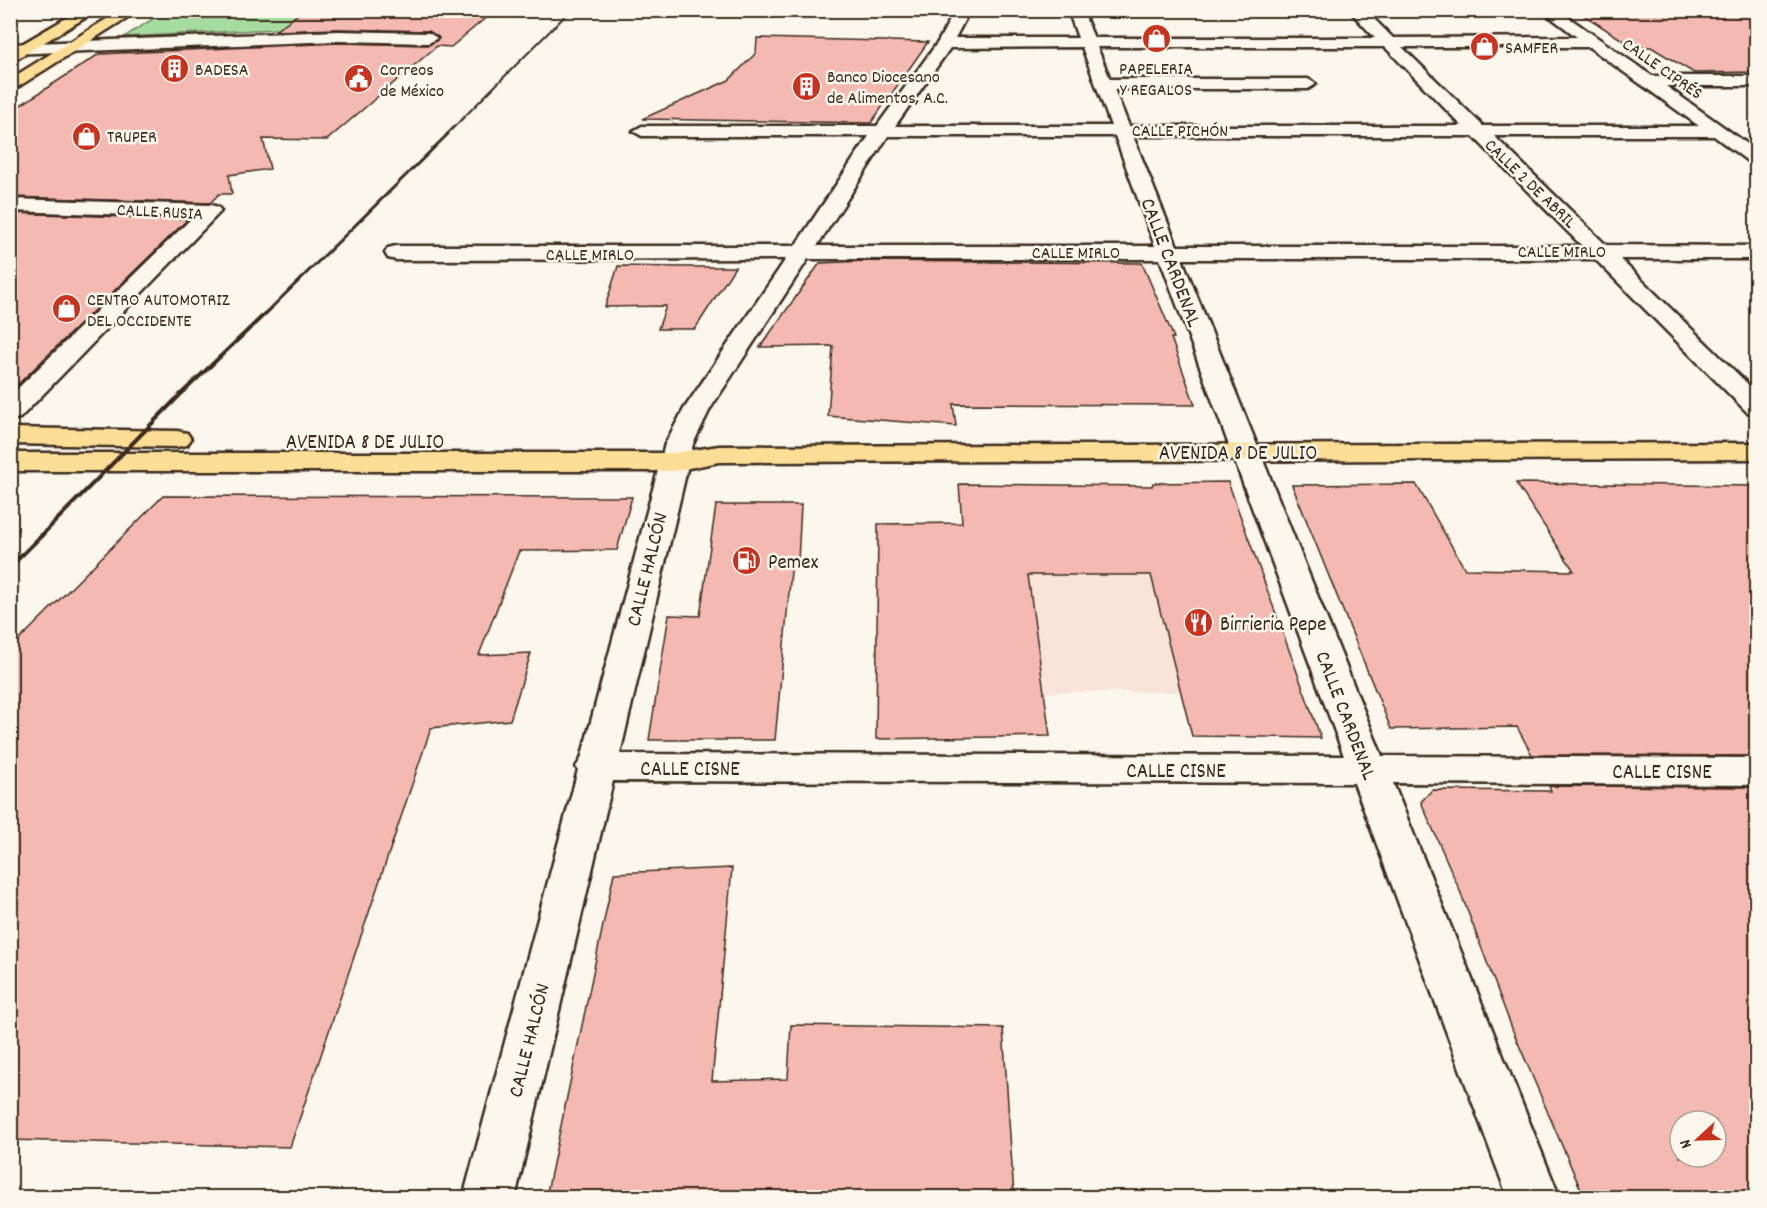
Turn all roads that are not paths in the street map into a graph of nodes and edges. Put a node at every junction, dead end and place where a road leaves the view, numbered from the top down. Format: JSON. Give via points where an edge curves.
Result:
{"nodes":[{"id":1,"x":91,"y":10,"type":"edge"},
{"id":2,"x":132,"y":10,"type":"edge"},
{"id":3,"x":963,"y":10,"type":"edge"},
{"id":4,"x":1075,"y":10,"type":"edge"},
{"id":5,"x":1356,"y":10,"type":"edge"},
{"id":6,"x":1548,"y":10,"type":"edge"},
{"id":7,"x":429,"y":38,"type":"dead end"},
{"id":8,"x":1087,"y":42,"type":"junction"},
{"id":9,"x":1388,"y":42,"type":"junction"},
{"id":10,"x":1592,"y":42,"type":"junction"},
{"id":11,"x":75,"y":46,"type":"junction"},
{"id":12,"x":18,"y":49,"type":"edge"},
{"id":13,"x":943,"y":57,"type":"junction"},
{"id":14,"x":10,"y":58,"type":"edge"},
{"id":15,"x":1094,"y":71,"type":"junction"},
{"id":16,"x":1648,"y":81,"type":"junction"},
{"id":17,"x":1756,"y":81,"type":"edge"},
{"id":18,"x":1308,"y":84,"type":"dead end"},
{"id":19,"x":10,"y":87,"type":"edge"},
{"id":20,"x":642,"y":130,"type":"dead end"},
{"id":21,"x":883,"y":130,"type":"junction"},
{"id":22,"x":1120,"y":130,"type":"junction"},
{"id":23,"x":1476,"y":130,"type":"junction"},
{"id":24,"x":1718,"y":131,"type":"junction"},
{"id":25,"x":1756,"y":158,"type":"edge"},
{"id":26,"x":10,"y":205,"type":"edge"},
{"id":27,"x":1600,"y":251,"type":"junction"},
{"id":28,"x":1168,"y":252,"type":"junction"},
{"id":29,"x":1756,"y":252,"type":"edge"},
{"id":30,"x":396,"y":253,"type":"dead end"},
{"id":31,"x":800,"y":254,"type":"junction"},
{"id":32,"x":1756,"y":405,"type":"edge"},
{"id":33,"x":10,"y":412,"type":"edge"},
{"id":34,"x":10,"y":435,"type":"edge"},
{"id":35,"x":1756,"y":451,"type":"edge"},
{"id":36,"x":1245,"y":452,"type":"junction"},
{"id":37,"x":676,"y":453,"type":"junction"},
{"id":38,"x":10,"y":462,"type":"edge"},
{"id":39,"x":595,"y":767,"type":"junction"},
{"id":40,"x":1369,"y":771,"type":"junction"},
{"id":41,"x":1756,"y":771,"type":"edge"},
{"id":42,"x":489,"y":1197,"type":"edge"},
{"id":43,"x":1534,"y":1197,"type":"edge"}],
"edges":[{"from":1,"to":12,"type":"main road"},
{"from":2,"to":11,"type":"main road"},
{"from":3,"to":13,"type":"street","name":"CALLE HALCÓN"},
{"from":4,"to":8,"type":"street","name":"CALLE CARDENAL"},
{"from":5,"to":9,"type":"street","name":"CALLE 2 DE ABRIL"},
{"from":6,"to":10,"type":"street","name":"CALLE CIPRÉS"},
{"from":7,"to":11,"type":"street","via":[[338,36]]},
{"from":8,"to":9,"type":"street"},
{"from":8,"to":13,"type":"street"},
{"from":8,"to":15,"type":"street","name":"CALLE CARDENAL"},
{"from":9,"to":10,"type":"street"},
{"from":9,"to":23,"type":"street","name":"CALLE 2 DE ABRIL"},
{"from":10,"to":16,"type":"street","name":"CALLE CIPRÉS"},
{"from":11,"to":12,"type":"street"},
{"from":11,"to":19,"type":"main road"},
{"from":12,"to":14,"type":"main road"},
{"from":13,"to":21,"type":"street","name":"CALLE HALCÓN"},
{"from":15,"to":18,"type":"street"},
{"from":15,"to":22,"type":"street","name":"CALLE CARDENAL"},
{"from":16,"to":17,"type":"street"},
{"from":16,"to":24,"type":"street","name":"CALLE CIPRÉS"},
{"from":20,"to":21,"type":"street","name":"CALLE PICHÓN"},
{"from":21,"to":22,"type":"street","name":"CALLE PICHÓN"},
{"from":21,"to":31,"type":"street","name":"CALLE HALCÓN"},
{"from":22,"to":23,"type":"street","name":"CALLE PICHÓN"},
{"from":22,"to":28,"type":"street","name":"CALLE CARDENAL"},
{"from":23,"to":24,"type":"street","name":"CALLE PICHÓN"},
{"from":23,"to":27,"type":"street","name":"CALLE 2 DE ABRIL"},
{"from":24,"to":25,"type":"street","name":"CALLE CIPRÉS"},
{"from":26,"to":33,"type":"street","name":"CALLE RUSIA","via":[[211,212]]},
{"from":27,"to":28,"type":"street","name":"CALLE MIRLO"},
{"from":27,"to":29,"type":"street","name":"CALLE MIRLO"},
{"from":27,"to":32,"type":"street","name":"CALLE 2 DE ABRIL"},
{"from":28,"to":31,"type":"street","name":"CALLE MIRLO"},
{"from":28,"to":36,"type":"street","name":"CALLE CARDENAL"},
{"from":30,"to":31,"type":"street","name":"CALLE MIRLO"},
{"from":31,"to":37,"type":"street","name":"CALLE HALCÓN","via":[[697,409]]},
{"from":34,"to":37,"type":"main road","name":"AVENIDA 8 DE JULIO"},
{"from":35,"to":36,"type":"main road","name":"AVENIDA 8 DE JULIO"},
{"from":36,"to":37,"type":"main road","name":"AVENIDA 8 DE JULIO"},
{"from":36,"to":40,"type":"street","name":"CALLE CARDENAL"},
{"from":37,"to":38,"type":"main road","name":"AVENIDA 8 DE JULIO"},
{"from":37,"to":39,"type":"street","name":"CALLE HALCÓN"},
{"from":39,"to":40,"type":"street","name":"CALLE CISNE"},
{"from":39,"to":42,"type":"street","name":"CALLE HALCÓN"},
{"from":40,"to":41,"type":"street","name":"CALLE CISNE"},
{"from":40,"to":43,"type":"street","name":"CALLE CARDENAL"}]}
